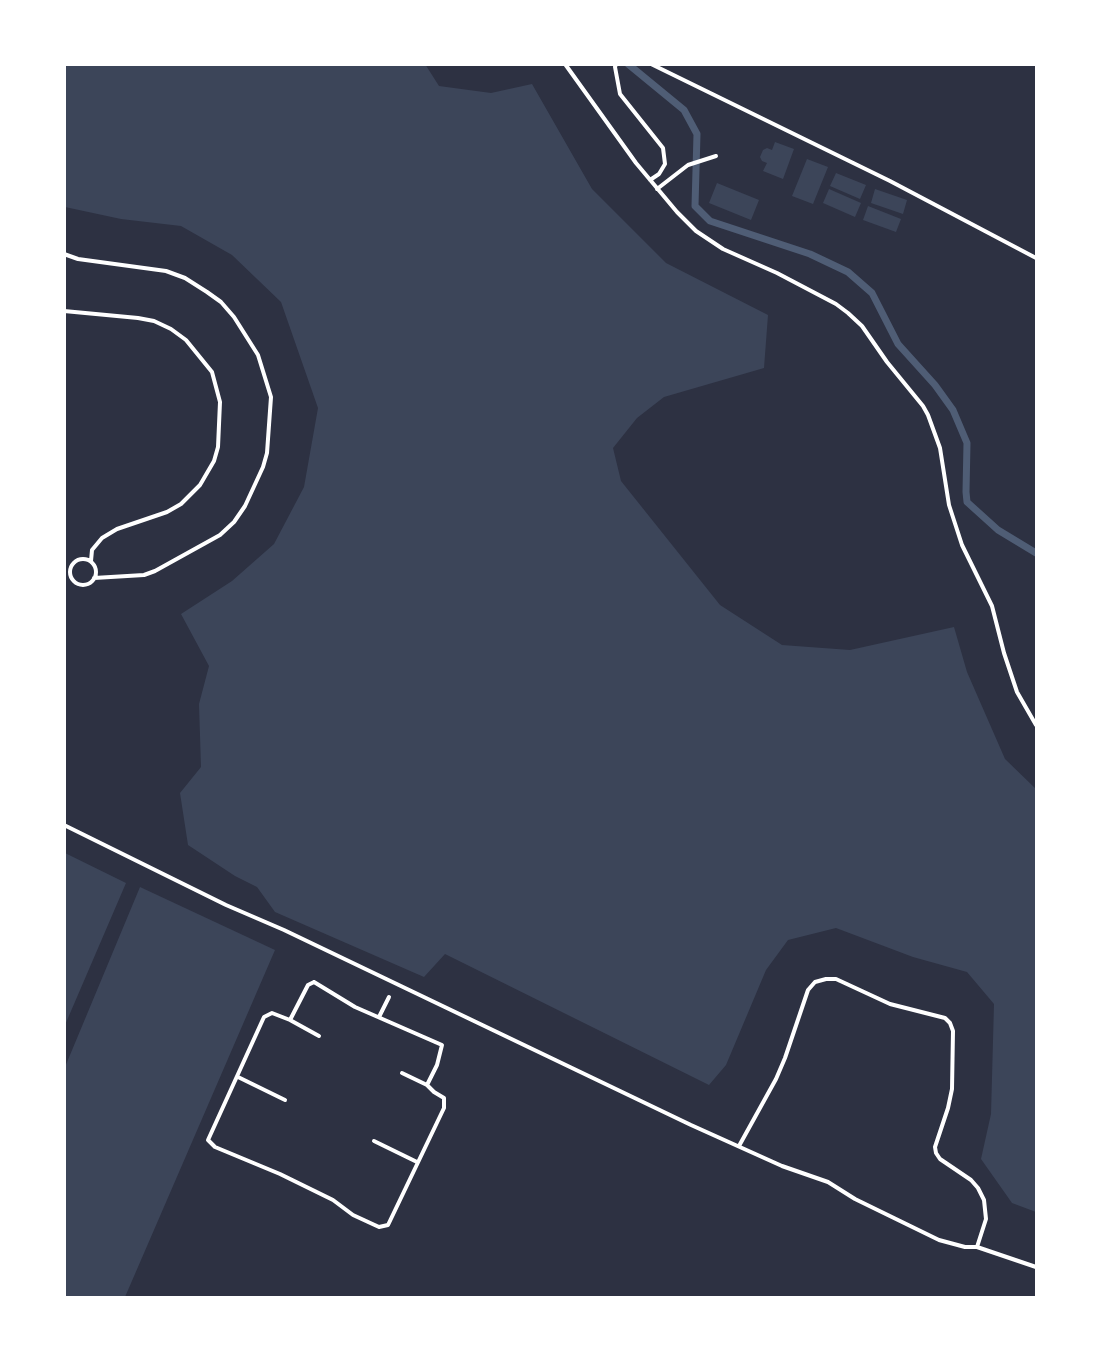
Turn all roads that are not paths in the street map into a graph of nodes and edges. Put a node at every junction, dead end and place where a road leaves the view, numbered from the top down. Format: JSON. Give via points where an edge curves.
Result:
{"nodes":[{"id":1,"x":565,"y":64,"type":"edge"},
{"id":2,"x":651,"y":64,"type":"edge"},
{"id":3,"x":615,"y":66,"type":"edge"},
{"id":4,"x":716,"y":156,"type":"dead end"},
{"id":5,"x":650,"y":180,"type":"junction"},
{"id":6,"x":657,"y":189,"type":"junction"},
{"id":7,"x":64,"y":254,"type":"edge"},
{"id":8,"x":1036,"y":258,"type":"edge"},
{"id":9,"x":64,"y":311,"type":"edge"},
{"id":10,"x":91,"y":561,"type":"junction"},
{"id":11,"x":71,"y":578,"type":"junction"},
{"id":12,"x":94,"y":578,"type":"junction"},
{"id":13,"x":64,"y":581,"type":"edge"},
{"id":14,"x":1036,"y":725,"type":"edge"},
{"id":15,"x":64,"y":825,"type":"edge"},
{"id":16,"x":389,"y":997,"type":"dead end"},
{"id":17,"x":379,"y":1017,"type":"junction"},
{"id":18,"x":290,"y":1020,"type":"junction"},
{"id":19,"x":319,"y":1036,"type":"dead end"},
{"id":20,"x":402,"y":1074,"type":"dead end"},
{"id":21,"x":238,"y":1077,"type":"junction"},
{"id":22,"x":427,"y":1085,"type":"junction"},
{"id":23,"x":285,"y":1100,"type":"dead end"},
{"id":24,"x":374,"y":1141,"type":"dead end"},
{"id":25,"x":738,"y":1146,"type":"junction"},
{"id":26,"x":417,"y":1162,"type":"junction"},
{"id":27,"x":977,"y":1247,"type":"junction"},
{"id":28,"x":1036,"y":1267,"type":"edge"}],
"edges":[{"from":1,"to":5,"type":"street"},
{"from":2,"to":8,"type":"street","via":[[890,181]]},
{"from":3,"to":5,"type":"street","via":[[620,94],[663,148],[665,164]]},
{"from":4,"to":6,"type":"street","via":[[688,165]]},
{"from":5,"to":6,"type":"street"},
{"from":6,"to":14,"type":"street","via":[[704,237],[848,313],[923,406],[940,447],[949,506],[962,545],[992,606],[1017,693]]},
{"from":7,"to":12,"type":"street","via":[[166,271],[207,292],[234,317],[258,354],[271,397],[263,467],[234,522],[220,535],[155,571]]},
{"from":9,"to":10,"type":"street","via":[[138,318],[171,328],[212,372],[220,402],[218,447],[200,485],[167,512],[102,538],[92,550]]},
{"from":10,"to":11,"type":"street","via":[[82,558],[74,562]]},
{"from":10,"to":12,"type":"street"},
{"from":11,"to":12,"type":"street","via":[[85,585]]},
{"from":11,"to":13,"type":"street"},
{"from":15,"to":25,"type":"street"},
{"from":16,"to":17,"type":"street"},
{"from":17,"to":18,"type":"street","via":[[314,982],[308,985]]},
{"from":17,"to":22,"type":"street","via":[[442,1046]]},
{"from":18,"to":19,"type":"street"},
{"from":18,"to":21,"type":"street","via":[[272,1013],[264,1017]]},
{"from":20,"to":22,"type":"street"},
{"from":21,"to":23,"type":"street"},
{"from":21,"to":26,"type":"street","via":[[208,1140],[210,1143],[333,1200],[353,1215],[379,1227],[388,1225]]},
{"from":22,"to":26,"type":"street","via":[[444,1098],[444,1108]]},
{"from":24,"to":26,"type":"street"},
{"from":25,"to":27,"type":"street","via":[[828,1182],[939,1240]]},
{"from":25,"to":27,"type":"street","via":[[776,1079],[808,990],[815,982],[836,980],[890,1004],[945,1018],[953,1031],[951,1089],[935,1147],[940,1159],[971,1180],[984,1200],[986,1219]]},
{"from":27,"to":28,"type":"street"}]}
